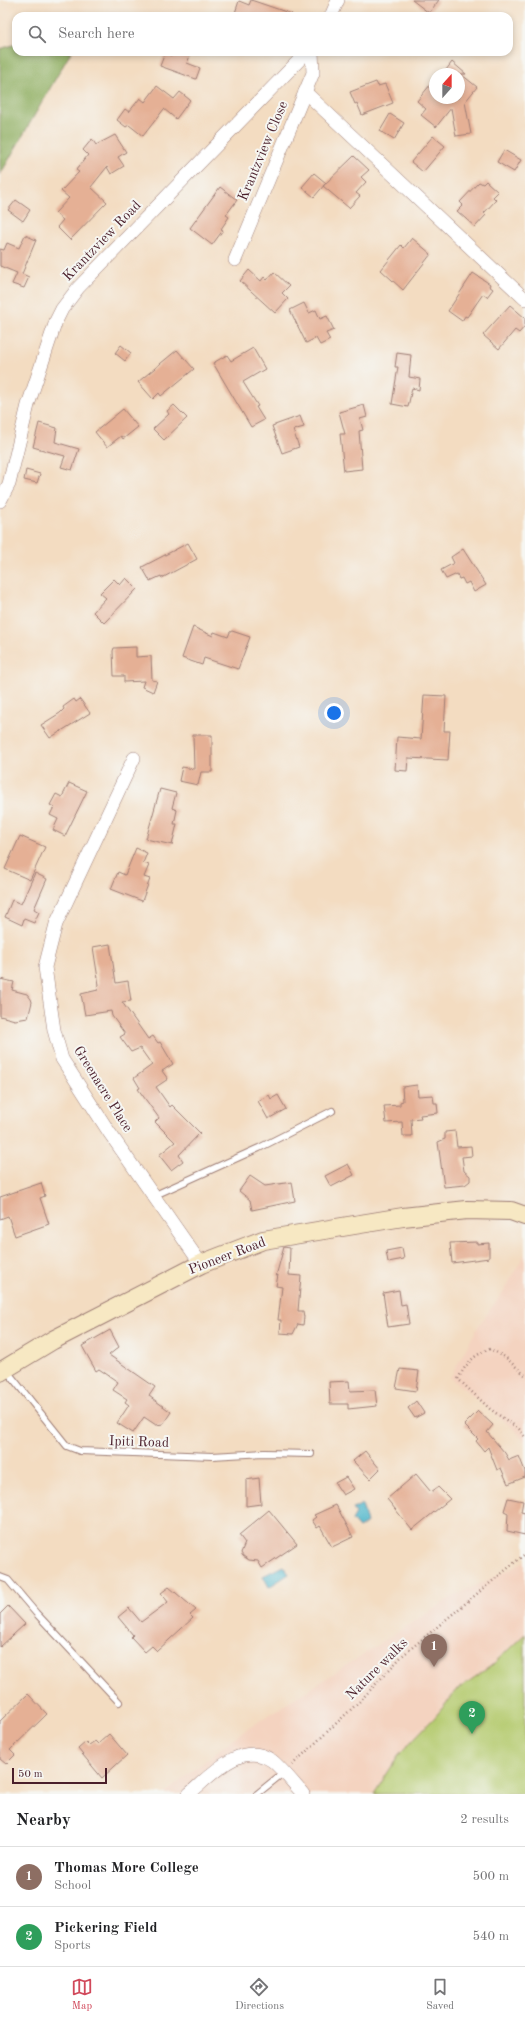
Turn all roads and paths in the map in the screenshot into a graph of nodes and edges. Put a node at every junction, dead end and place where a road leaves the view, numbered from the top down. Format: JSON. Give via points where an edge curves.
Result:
{"nodes":[{"id":1,"x":338,"y":0,"type":"edge"},
{"id":2,"x":332,"y":12,"type":"edge"},
{"id":3,"x":303,"y":56,"type":"edge"},
{"id":4,"x":312,"y":56,"type":"edge"},
{"id":5,"x":305,"y":92,"type":"junction"},
{"id":6,"x":235,"y":260,"type":"dead end"},
{"id":7,"x":525,"y":299,"type":"edge"},
{"id":8,"x":0,"y":500,"type":"edge"},
{"id":9,"x":134,"y":758,"type":"dead end"},
{"id":10,"x":332,"y":1111,"type":"dead end"},
{"id":11,"x":153,"y":1196,"type":"junction"},
{"id":12,"x":525,"y":1216,"type":"edge"},
{"id":13,"x":201,"y":1264,"type":"junction"},
{"id":14,"x":2,"y":1370,"type":"edge"},
{"id":15,"x":525,"y":1375,"type":"edge"},
{"id":16,"x":525,"y":1437,"type":"edge"},
{"id":17,"x":310,"y":1454,"type":"dead end"},
{"id":18,"x":525,"y":1554,"type":"edge"},
{"id":19,"x":0,"y":1577,"type":"edge"},
{"id":20,"x":119,"y":1702,"type":"dead end"},
{"id":21,"x":283,"y":1773,"type":"junction"},
{"id":22,"x":189,"y":1794,"type":"edge"},
{"id":23,"x":257,"y":1794,"type":"edge"},
{"id":24,"x":303,"y":1794,"type":"edge"}],
"edges":[{"from":1,"to":2,"type":"street"},
{"from":3,"to":8,"type":"street","name":"Krantzview Road","via":[[78,288],[62,309],[28,405],[9,484]]},
{"from":4,"to":5,"type":"street","name":"Krantzview Close","via":[[313,73]]},
{"from":5,"to":6,"type":"street","name":"Krantzview Close"},
{"from":5,"to":7,"type":"street"},
{"from":9,"to":11,"type":"street","name":"Greenacre Place","via":[[56,924],[45,967],[54,1030],[62,1059]]},
{"from":10,"to":11,"type":"lane","via":[[259,1148]]},
{"from":11,"to":13,"type":"street","name":"Greenacre Place"},
{"from":12,"to":13,"type":"main road","name":"Pioneer Road","via":[[511,1211],[467,1210],[387,1220],[263,1240]]},
{"from":13,"to":14,"type":"main road","name":"Pioneer Road","via":[[53,1340]]},
{"from":14,"to":17,"type":"lane","name":"Ipiti Road","via":[[67,1446],[80,1451],[212,1456]]},
{"from":15,"to":16,"type":"path","via":[[505,1357],[490,1349],[476,1354],[464,1366],[458,1379]]},
{"from":18,"to":21,"type":"path","name":"Nature walks","via":[[402,1656],[359,1702]]},
{"from":19,"to":20,"type":"lane","via":[[8,1580]]},
{"from":21,"to":22,"type":"street","via":[[272,1760],[255,1753],[244,1755],[230,1761]]},
{"from":21,"to":23,"type":"lane"},
{"from":21,"to":24,"type":"street"}]}
